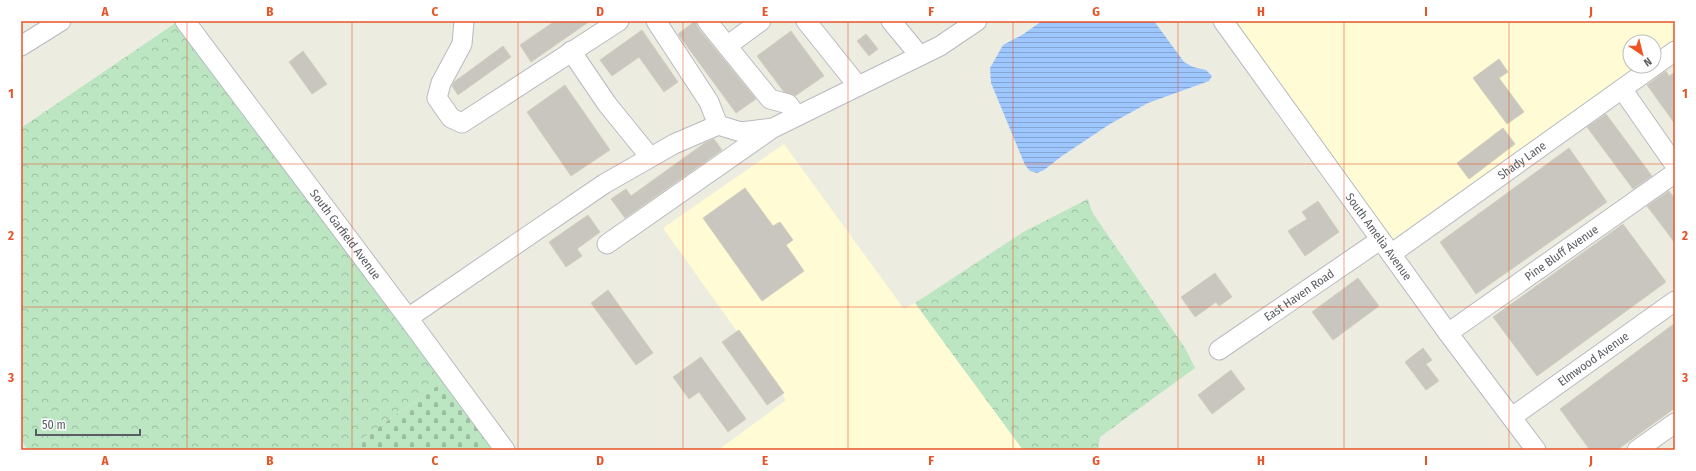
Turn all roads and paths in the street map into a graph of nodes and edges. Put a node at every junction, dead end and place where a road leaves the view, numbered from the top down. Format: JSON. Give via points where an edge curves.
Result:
{"nodes":[{"id":1,"x":61,"y":21,"type":"edge"},
{"id":2,"x":185,"y":21,"type":"edge"},
{"id":3,"x":464,"y":21,"type":"edge"},
{"id":4,"x":619,"y":21,"type":"edge"},
{"id":5,"x":707,"y":21,"type":"edge"},
{"id":6,"x":761,"y":21,"type":"edge"},
{"id":7,"x":806,"y":21,"type":"edge"},
{"id":8,"x":891,"y":21,"type":"edge"},
{"id":9,"x":977,"y":21,"type":"edge"},
{"id":10,"x":1224,"y":21,"type":"edge"},
{"id":11,"x":660,"y":23,"type":"edge"},
{"id":12,"x":955,"y":27,"type":"edge"},
{"id":13,"x":21,"y":46,"type":"edge"},
{"id":14,"x":727,"y":46,"type":"junction"},
{"id":15,"x":571,"y":51,"type":"junction"},
{"id":16,"x":1675,"y":51,"type":"edge"},
{"id":17,"x":920,"y":56,"type":"junction"},
{"id":18,"x":1662,"y":60,"type":"edge"},
{"id":19,"x":1643,"y":74,"type":"edge"},
{"id":20,"x":858,"y":86,"type":"junction"},
{"id":21,"x":1622,"y":89,"type":"junction"},
{"id":22,"x":797,"y":116,"type":"junction"},
{"id":23,"x":718,"y":125,"type":"junction"},
{"id":24,"x":773,"y":128,"type":"junction"},
{"id":25,"x":650,"y":158,"type":"junction"},
{"id":26,"x":1675,"y":165,"type":"edge"},
{"id":27,"x":1675,"y":173,"type":"edge"},
{"id":28,"x":607,"y":244,"type":"dead end"},
{"id":29,"x":1386,"y":247,"type":"junction"},
{"id":30,"x":1675,"y":301,"type":"edge"},
{"id":31,"x":408,"y":318,"type":"junction"},
{"id":32,"x":1448,"y":333,"type":"junction"},
{"id":33,"x":1219,"y":350,"type":"dead end"},
{"id":34,"x":1512,"y":417,"type":"junction"},
{"id":35,"x":1675,"y":423,"type":"edge"},
{"id":36,"x":505,"y":450,"type":"edge"},
{"id":37,"x":1536,"y":450,"type":"edge"},
{"id":38,"x":1637,"y":450,"type":"edge"}],
"edges":[{"from":1,"to":13,"type":"street"},
{"from":2,"to":31,"type":"street","name":"South Garfield Avenue"},
{"from":3,"to":15,"type":"street","via":[[462,44],[441,83],[437,98],[451,118],[462,124]]},
{"from":4,"to":15,"type":"street"},
{"from":5,"to":14,"type":"street"},
{"from":6,"to":14,"type":"street"},
{"from":7,"to":20,"type":"street"},
{"from":8,"to":17,"type":"street"},
{"from":9,"to":12,"type":"street"},
{"from":10,"to":29,"type":"street","name":"South Amelia Avenue"},
{"from":11,"to":23,"type":"street","via":[[709,102]]},
{"from":12,"to":17,"type":"street","via":[[940,46]]},
{"from":14,"to":22,"type":"street","via":[[770,100],[788,104]]},
{"from":15,"to":25,"type":"street","via":[[607,104]]},
{"from":16,"to":18,"type":"street","name":"Shady Lane"},
{"from":17,"to":20,"type":"street"},
{"from":19,"to":21,"type":"street","name":"Shady Lane"},
{"from":20,"to":22,"type":"street"},
{"from":21,"to":26,"type":"street"},
{"from":21,"to":29,"type":"street","name":"Shady Lane"},
{"from":22,"to":24,"type":"street"},
{"from":23,"to":24,"type":"street","via":[[742,132]]},
{"from":23,"to":25,"type":"street","via":[[674,144]]},
{"from":24,"to":28,"type":"street"},
{"from":25,"to":31,"type":"street","via":[[604,184]]},
{"from":27,"to":32,"type":"street","name":"Pine Bluff Avenue"},
{"from":29,"to":32,"type":"street","name":"South Amelia Avenue"},
{"from":29,"to":33,"type":"street","name":"East Haven Road"},
{"from":30,"to":34,"type":"street","name":"Elmwood Avenue"},
{"from":31,"to":36,"type":"street","name":"South Garfield Avenue"},
{"from":32,"to":34,"type":"street","name":"South Amelia Avenue"},
{"from":34,"to":37,"type":"street","name":"South Amelia Avenue"},
{"from":35,"to":38,"type":"street"}]}
